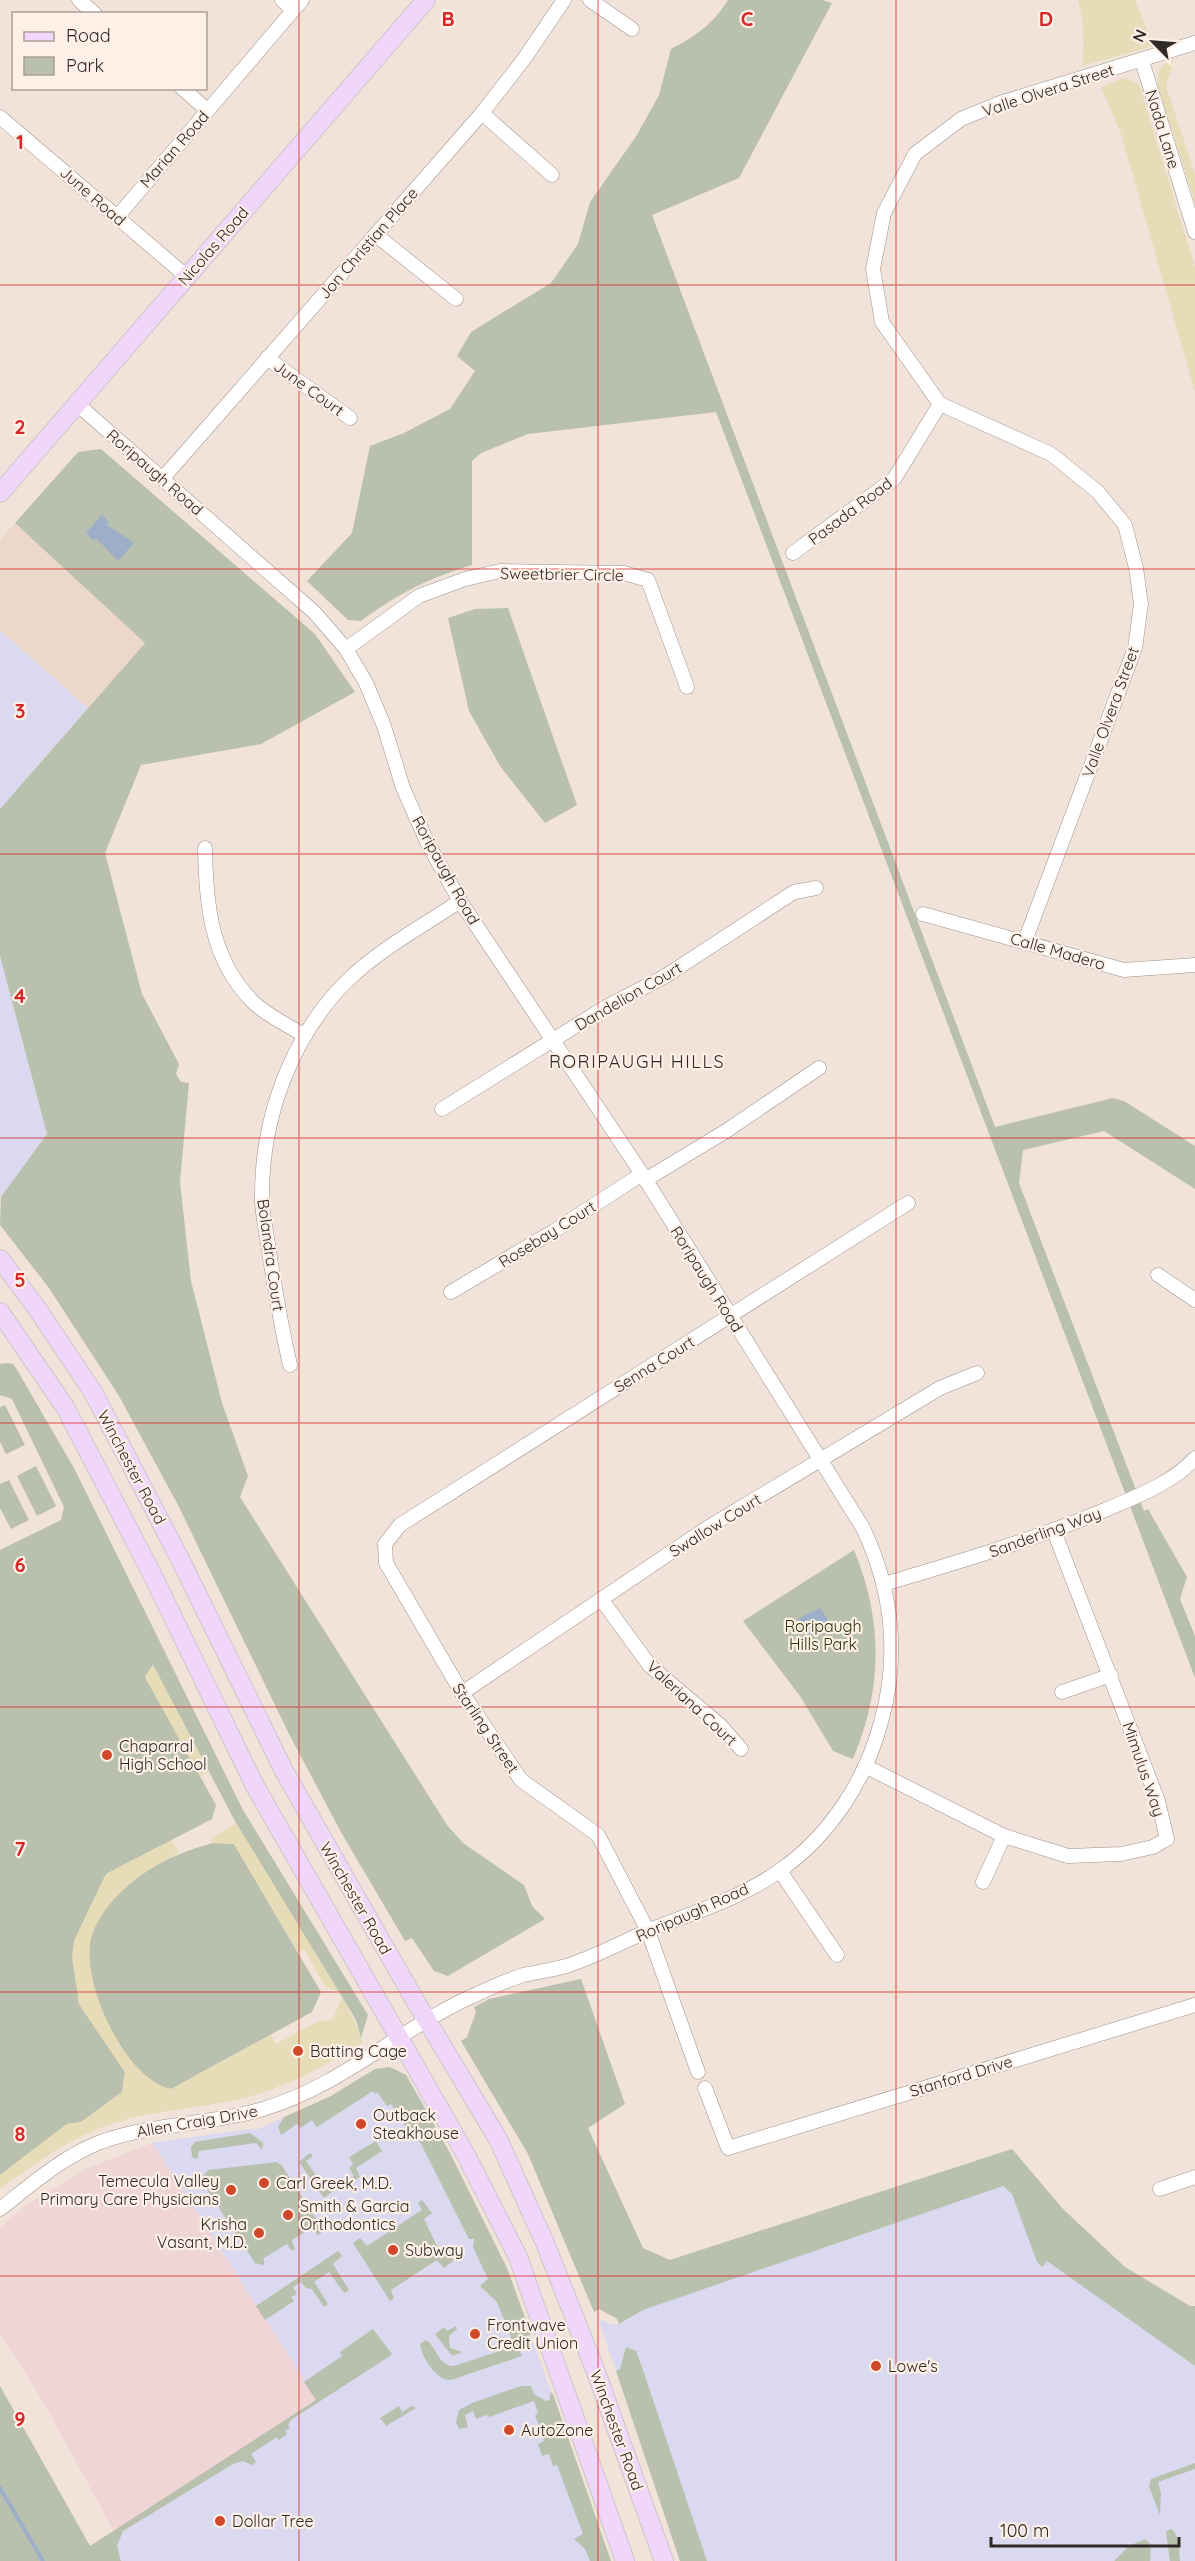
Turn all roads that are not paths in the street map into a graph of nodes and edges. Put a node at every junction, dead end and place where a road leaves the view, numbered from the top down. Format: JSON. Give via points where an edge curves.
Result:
{"nodes":[{"id":1,"x":79,"y":0,"type":"edge"},
{"id":2,"x":282,"y":0,"type":"edge"},
{"id":3,"x":426,"y":0,"type":"edge"},
{"id":4,"x":564,"y":0,"type":"edge"},
{"id":5,"x":590,"y":0,"type":"edge"},
{"id":6,"x":297,"y":5,"type":"edge"},
{"id":7,"x":93,"y":12,"type":"edge"},
{"id":8,"x":632,"y":29,"type":"dead end"},
{"id":9,"x":1195,"y":43,"type":"edge"},
{"id":10,"x":1142,"y":61,"type":"junction"},
{"id":11,"x":184,"y":90,"type":"edge"},
{"id":12,"x":207,"y":110,"type":"junction"},
{"id":13,"x":482,"y":113,"type":"junction"},
{"id":14,"x":0,"y":117,"type":"edge"},
{"id":15,"x":552,"y":175,"type":"dead end"},
{"id":16,"x":117,"y":217,"type":"junction"},
{"id":17,"x":1195,"y":232,"type":"edge"},
{"id":18,"x":376,"y":235,"type":"junction"},
{"id":19,"x":186,"y":276,"type":"junction"},
{"id":20,"x":456,"y":299,"type":"dead end"},
{"id":21,"x":267,"y":358,"type":"junction"},
{"id":22,"x":76,"y":403,"type":"junction"},
{"id":23,"x":940,"y":404,"type":"junction"},
{"id":24,"x":350,"y":418,"type":"dead end"},
{"id":25,"x":163,"y":478,"type":"junction"},
{"id":26,"x":0,"y":493,"type":"edge"},
{"id":27,"x":794,"y":554,"type":"dead end"},
{"id":28,"x":346,"y":649,"type":"junction"},
{"id":29,"x":687,"y":687,"type":"dead end"},
{"id":30,"x":205,"y":848,"type":"dead end"},
{"id":31,"x":816,"y":888,"type":"dead end"},
{"id":32,"x":460,"y":901,"type":"junction"},
{"id":33,"x":923,"y":914,"type":"dead end"},
{"id":34,"x":1025,"y":941,"type":"junction"},
{"id":35,"x":1195,"y":965,"type":"edge"},
{"id":36,"x":304,"y":1036,"type":"junction"},
{"id":37,"x":554,"y":1039,"type":"junction"},
{"id":38,"x":819,"y":1068,"type":"dead end"},
{"id":39,"x":442,"y":1110,"type":"dead end"},
{"id":40,"x":644,"y":1177,"type":"junction"},
{"id":41,"x":908,"y":1203,"type":"dead end"},
{"id":42,"x":0,"y":1259,"type":"edge"},
{"id":43,"x":1158,"y":1275,"type":"dead end"},
{"id":44,"x":451,"y":1292,"type":"dead end"},
{"id":45,"x":1195,"y":1300,"type":"edge"},
{"id":46,"x":0,"y":1312,"type":"edge"},
{"id":47,"x":730,"y":1316,"type":"junction"},
{"id":48,"x":290,"y":1365,"type":"dead end"},
{"id":49,"x":977,"y":1373,"type":"dead end"},
{"id":50,"x":1195,"y":1458,"type":"edge"},
{"id":51,"x":820,"y":1461,"type":"junction"},
{"id":52,"x":400,"y":1525,"type":"joint"},
{"id":53,"x":1054,"y":1531,"type":"junction"},
{"id":54,"x":884,"y":1584,"type":"junction"},
{"id":55,"x":601,"y":1599,"type":"junction"},
{"id":56,"x":1111,"y":1675,"type":"junction"},
{"id":57,"x":1062,"y":1692,"type":"dead end"},
{"id":58,"x":462,"y":1693,"type":"junction"},
{"id":59,"x":741,"y":1749,"type":"dead end"},
{"id":60,"x":865,"y":1766,"type":"junction"},
{"id":61,"x":1004,"y":1836,"type":"junction"},
{"id":62,"x":780,"y":1871,"type":"junction"},
{"id":63,"x":983,"y":1882,"type":"dead end"},
{"id":64,"x":648,"y":1931,"type":"junction"},
{"id":65,"x":837,"y":1955,"type":"dead end"},
{"id":66,"x":1195,"y":2005,"type":"edge"},
{"id":67,"x":427,"y":2020,"type":"junction"},
{"id":68,"x":399,"y":2039,"type":"junction"},
{"id":69,"x":698,"y":2072,"type":"dead end"},
{"id":70,"x":705,"y":2088,"type":"dead end"},
{"id":71,"x":1195,"y":2177,"type":"edge"},
{"id":72,"x":1160,"y":2189,"type":"dead end"},
{"id":73,"x":0,"y":2209,"type":"edge"},
{"id":74,"x":626,"y":2561,"type":"edge"},
{"id":75,"x":664,"y":2561,"type":"edge"}],
"edges":[{"from":1,"to":7,"type":"street"},
{"from":2,"to":6,"type":"street"},
{"from":3,"to":19,"type":"main road","name":"Nicolas Road"},
{"from":4,"to":13,"type":"street","name":"Jon Christian Place"},
{"from":5,"to":8,"type":"street"},
{"from":6,"to":12,"type":"street","name":"Marian Road"},
{"from":9,"to":10,"type":"street","name":"Valle Olvera Street"},
{"from":10,"to":17,"type":"street","name":"Nada Lane"},
{"from":10,"to":23,"type":"street","name":"Valle Olvera Street","via":[[990,107],[961,119],[915,154],[884,213],[873,280],[882,322]]},
{"from":11,"to":12,"type":"street"},
{"from":12,"to":16,"type":"street","name":"Marian Road"},
{"from":13,"to":15,"type":"street"},
{"from":13,"to":18,"type":"street","name":"Jon Christian Place"},
{"from":14,"to":16,"type":"street","name":"June Road"},
{"from":16,"to":19,"type":"street","name":"June Road"},
{"from":18,"to":20,"type":"street"},
{"from":18,"to":21,"type":"street","name":"Jon Christian Place"},
{"from":19,"to":22,"type":"main road","name":"Nicolas Road"},
{"from":21,"to":24,"type":"street","name":"June Court"},
{"from":21,"to":25,"type":"street","name":"Jon Christian Place"},
{"from":22,"to":25,"type":"street","name":"Roripaugh Road"},
{"from":22,"to":26,"type":"main road","name":"Nicolas Road"},
{"from":23,"to":27,"type":"street","name":"Pasada Road","via":[[894,479]]},
{"from":23,"to":34,"type":"street","name":"Valle Olvera Street","via":[[1051,454],[1098,492],[1125,525],[1136,568],[1141,604],[1135,648]]},
{"from":25,"to":28,"type":"street","name":"Roripaugh Road","via":[[314,612]]},
{"from":28,"to":29,"type":"street","name":"Sweetbrier Circle","via":[[419,596],[465,579],[500,571],[624,573],[648,580]]},
{"from":28,"to":32,"type":"street","name":"Roripaugh Road","via":[[366,683],[403,788],[428,844]]},
{"from":30,"to":36,"type":"street","via":[[206,902],[215,938],[230,970],[251,1000]]},
{"from":31,"to":37,"type":"street","name":"Dandelion Court","via":[[794,892],[664,977]]},
{"from":32,"to":36,"type":"street","name":"Bolandra Court","via":[[351,978],[326,1004]]},
{"from":32,"to":37,"type":"street","name":"Roripaugh Road"},
{"from":33,"to":34,"type":"street","name":"Calle Madero"},
{"from":34,"to":35,"type":"street","name":"Calle Madero","via":[[1124,970]]},
{"from":36,"to":48,"type":"street","name":"Bolandra Court","via":[[272,1117],[264,1158],[262,1201],[275,1296]]},
{"from":37,"to":39,"type":"street","name":"Dandelion Court"},
{"from":37,"to":40,"type":"street","name":"Roripaugh Road"},
{"from":38,"to":40,"type":"street","name":"Rosebay Court","via":[[726,1131]]},
{"from":40,"to":44,"type":"street","name":"Rosebay Court"},
{"from":40,"to":47,"type":"street","name":"Roripaugh Road"},
{"from":41,"to":47,"type":"street","name":"Senna Court"},
{"from":42,"to":67,"type":"main road","name":"Winchester Road","via":[[93,1392],[284,1771]]},
{"from":43,"to":45,"type":"street"},
{"from":46,"to":68,"type":"main road","name":"Winchester Road","via":[[65,1407],[255,1786]]},
{"from":47,"to":51,"type":"street","name":"Roripaugh Road"},
{"from":47,"to":52,"type":"street","name":"Senna Court"},
{"from":49,"to":51,"type":"street","name":"Swallow Court","via":[[940,1388]]},
{"from":50,"to":53,"type":"street","name":"Sanderling Way","via":[[1144,1493]]},
{"from":51,"to":54,"type":"street","name":"Roripaugh Road","via":[[863,1528]]},
{"from":51,"to":55,"type":"street","name":"Swallow Court","via":[[707,1528]]},
{"from":52,"to":58,"type":"street","name":"Starling Street","via":[[385,1544],[386,1563]]},
{"from":53,"to":54,"type":"street","name":"Sanderling Way"},
{"from":53,"to":56,"type":"street","name":"Mimulus Way"},
{"from":54,"to":60,"type":"street","name":"Roripaugh Road","via":[[892,1653],[891,1681],[878,1736]]},
{"from":55,"to":58,"type":"street","name":"Swallow Court"},
{"from":55,"to":59,"type":"street","name":"Valeriana Court","via":[[650,1666],[720,1725]]},
{"from":56,"to":57,"type":"street"},
{"from":56,"to":61,"type":"street","name":"Mimulus Way","via":[[1158,1801],[1167,1839],[1153,1847],[1121,1854],[1068,1856]]},
{"from":58,"to":64,"type":"street","name":"Starling Street","via":[[521,1780],[598,1835]]},
{"from":60,"to":61,"type":"street","name":"Mimulus Way"},
{"from":60,"to":62,"type":"street","name":"Roripaugh Road","via":[[831,1822]]},
{"from":61,"to":63,"type":"street"},
{"from":62,"to":64,"type":"street","name":"Roripaugh Road","via":[[717,1904]]},
{"from":62,"to":65,"type":"street"},
{"from":64,"to":67,"type":"street","name":"Roripaugh Road","via":[[567,1966],[520,1976]]},
{"from":64,"to":69,"type":"street","name":"Starling Street"},
{"from":66,"to":70,"type":"street","name":"Stanford Drive","via":[[728,2148]]},
{"from":67,"to":68,"type":"street","name":"Roripaugh Road"},
{"from":67,"to":75,"type":"main road","name":"Winchester Road","via":[[498,2139],[528,2201],[596,2372]]},
{"from":68,"to":73,"type":"street","name":"Allen Craig Drive","via":[[310,2091],[263,2110],[149,2129],[99,2143],[59,2164]]},
{"from":68,"to":74,"type":"main road","name":"Winchester Road","via":[[466,2155],[518,2257]]},
{"from":71,"to":72,"type":"street"}]}
